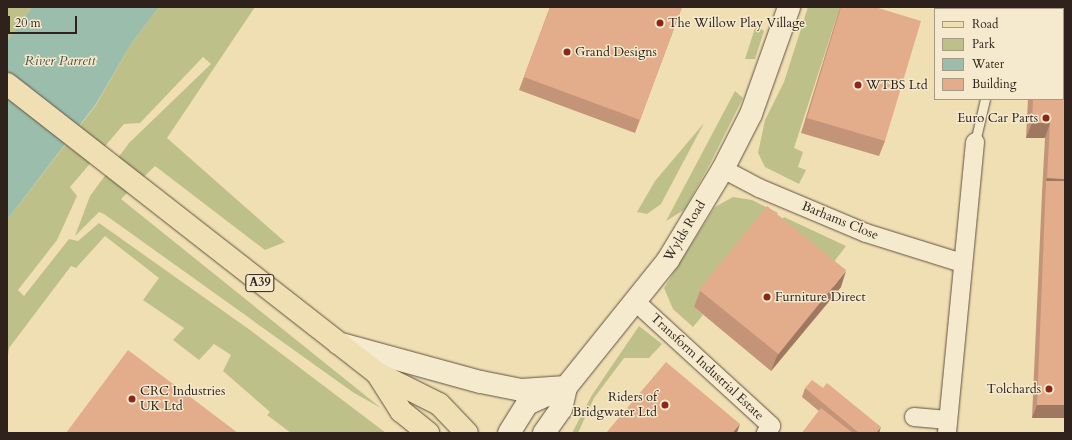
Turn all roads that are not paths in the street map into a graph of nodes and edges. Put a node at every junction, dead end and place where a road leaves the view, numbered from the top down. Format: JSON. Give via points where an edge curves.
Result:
{"nodes":[{"id":1,"x":789,"y":7,"type":"edge"},
{"id":2,"x":7,"y":84,"type":"edge"},
{"id":3,"x":985,"y":100,"type":"edge"},
{"id":4,"x":975,"y":142,"type":"joint"},
{"id":5,"x":723,"y":169,"type":"junction"},
{"id":6,"x":962,"y":263,"type":"junction"},
{"id":7,"x":637,"y":302,"type":"junction"},
{"id":8,"x":337,"y":342,"type":"junction"},
{"id":9,"x":377,"y":373,"type":"junction"},
{"id":10,"x":566,"y":387,"type":"junction"},
{"id":11,"x":914,"y":417,"type":"dead end"},
{"id":12,"x":944,"y":429,"type":"edge"},
{"id":13,"x":428,"y":433,"type":"edge"},
{"id":14,"x":467,"y":433,"type":"edge"},
{"id":15,"x":509,"y":433,"type":"edge"},
{"id":16,"x":544,"y":433,"type":"edge"},
{"id":17,"x":766,"y":433,"type":"edge"}],
"edges":[{"from":1,"to":5,"type":"street","name":"Wylds Road","via":[[751,114]]},
{"from":2,"to":8,"type":"main road","number":"A39"},
{"from":3,"to":4,"type":"lane"},
{"from":4,"to":6,"type":"street"},
{"from":5,"to":6,"type":"street","name":"Barhams Close","via":[[759,188],[866,233]]},
{"from":5,"to":7,"type":"street","name":"Wylds Road","via":[[668,260]]},
{"from":6,"to":12,"type":"street"},
{"from":7,"to":10,"type":"street","name":"Wylds Road"},
{"from":7,"to":17,"type":"street","name":"Transform Industrial Estate","via":[[771,426]]},
{"from":8,"to":9,"type":"main road","number":"A39"},
{"from":8,"to":10,"type":"street","via":[[521,390]]},
{"from":9,"to":13,"type":"main road","via":[[401,411]]},
{"from":9,"to":14,"type":"main road","number":"A39","via":[[439,404]]},
{"from":10,"to":15,"type":"street","via":[[527,404]]},
{"from":10,"to":16,"type":"street","name":"Wylds Road","via":[[561,409]]},
{"from":11,"to":12,"type":"street"}]}
